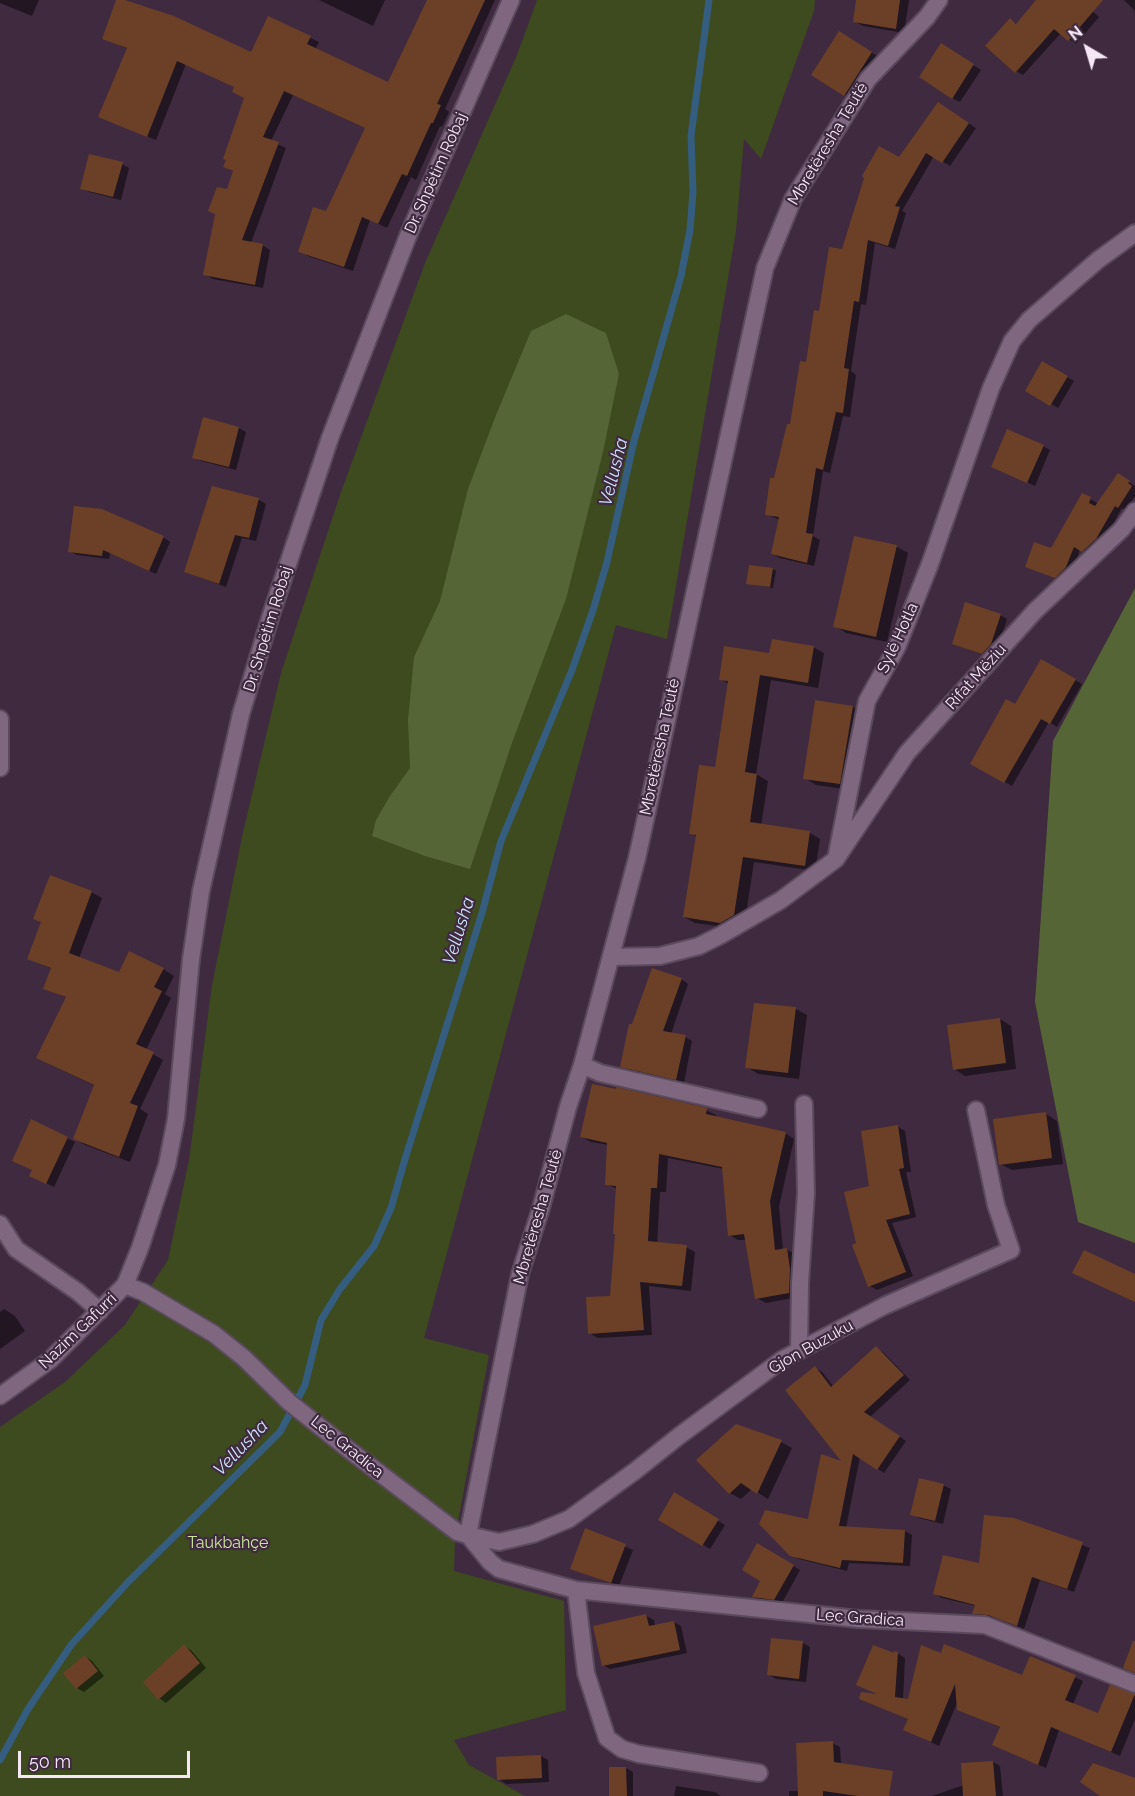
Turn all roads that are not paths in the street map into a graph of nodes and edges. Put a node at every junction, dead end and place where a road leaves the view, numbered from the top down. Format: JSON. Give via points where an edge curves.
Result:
{"nodes":[{"id":1,"x":511,"y":0,"type":"edge"},
{"id":2,"x":939,"y":0,"type":"edge"},
{"id":3,"x":1135,"y":233,"type":"edge"},
{"id":4,"x":1135,"y":511,"type":"edge"},
{"id":5,"x":0,"y":719,"type":"edge"},
{"id":6,"x":0,"y":768,"type":"edge"},
{"id":7,"x":836,"y":859,"type":"junction"},
{"id":8,"x":611,"y":957,"type":"junction"},
{"id":9,"x":582,"y":1065,"type":"junction"},
{"id":10,"x":804,"y":1104,"type":"dead end"},
{"id":11,"x":758,"y":1109,"type":"dead end"},
{"id":12,"x":976,"y":1110,"type":"dead end"},
{"id":13,"x":0,"y":1224,"type":"edge"},
{"id":14,"x":125,"y":1285,"type":"junction"},
{"id":15,"x":100,"y":1311,"type":"junction"},
{"id":16,"x":799,"y":1351,"type":"junction"},
{"id":17,"x":0,"y":1396,"type":"edge"},
{"id":18,"x":468,"y":1535,"type":"junction"},
{"id":19,"x":576,"y":1590,"type":"junction"},
{"id":20,"x":1135,"y":1684,"type":"edge"},
{"id":21,"x":759,"y":1773,"type":"dead end"}],
"edges":[{"from":1,"to":14,"type":"street","name":"Dr. Shpëtim Robaj","via":[[408,236],[330,438],[241,714],[201,891],[176,1119],[167,1165]]},
{"from":2,"to":8,"type":"street","name":"Mbretëresha Teutë","via":[[868,79],[793,199],[765,268],[637,858]]},
{"from":3,"to":7,"type":"street","name":"Sylë Hotla","via":[[1029,320],[1012,340],[897,647],[867,701]]},
{"from":4,"to":7,"type":"street","name":"Rifat Mëziu","via":[[1122,529],[1035,611],[907,753]]},
{"from":5,"to":6,"type":"street"},
{"from":7,"to":8,"type":"street","via":[[781,900],[699,946],[660,956]]},
{"from":8,"to":9,"type":"street","name":"Mbretëresha Teutë"},
{"from":9,"to":11,"type":"street","via":[[600,1073]]},
{"from":9,"to":18,"type":"street","name":"Mbretëresha Teutë","via":[[520,1274]]},
{"from":10,"to":16,"type":"street","via":[[806,1192]]},
{"from":12,"to":16,"type":"street","name":"Gjon Buzuku","via":[[996,1205],[1011,1250],[884,1306]]},
{"from":13,"to":15,"type":"street","via":[[16,1249]]},
{"from":14,"to":15,"type":"street","name":"Nazim Gafurri"},
{"from":14,"to":18,"type":"street","name":"Lec Gradica","via":[[213,1334],[348,1449],[457,1532]]},
{"from":15,"to":17,"type":"street","name":"Nazim Gafurri","via":[[50,1360]]},
{"from":16,"to":18,"type":"street","name":"Gjon Buzuku","via":[[568,1519],[533,1534],[499,1542]]},
{"from":18,"to":19,"type":"street","name":"Lec Gradica","via":[[499,1569]]},
{"from":19,"to":20,"type":"street","name":"Lec Gradica","via":[[859,1619],[985,1625]]},
{"from":19,"to":21,"type":"street","via":[[586,1673],[607,1738],[622,1749],[639,1754]]}]}
